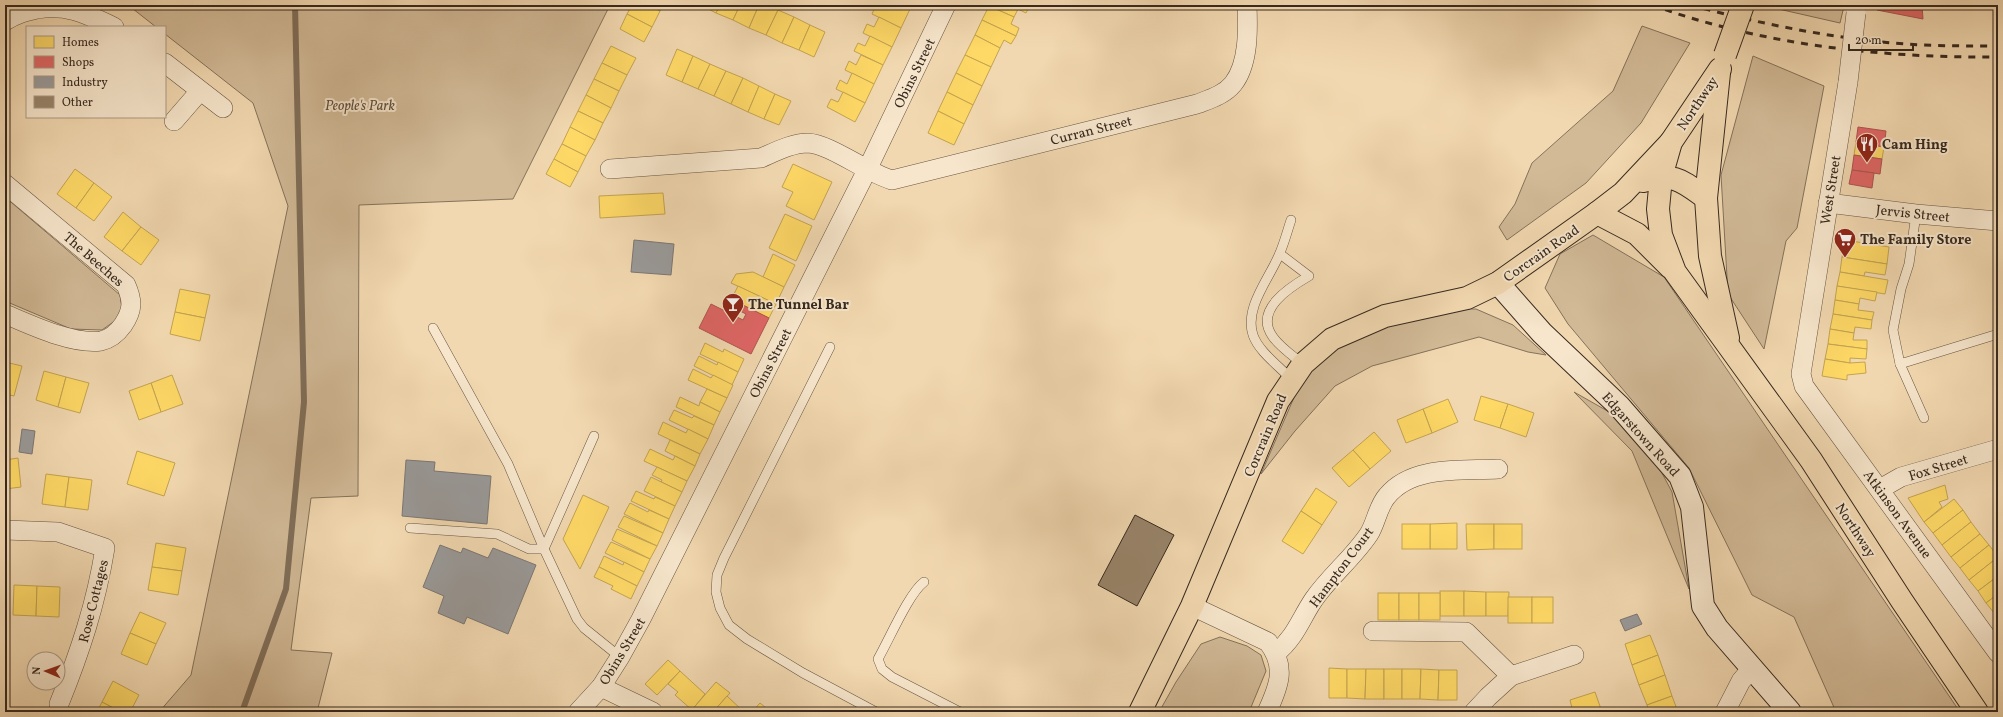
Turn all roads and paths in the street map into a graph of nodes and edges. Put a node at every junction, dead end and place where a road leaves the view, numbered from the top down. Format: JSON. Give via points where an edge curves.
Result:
{"nodes":[{"id":1,"x":946,"y":5,"type":"edge"},
{"id":2,"x":1247,"y":5,"type":"edge"},
{"id":3,"x":1743,"y":5,"type":"edge"},
{"id":4,"x":1856,"y":9,"type":"edge"},
{"id":5,"x":5,"y":21,"type":"edge"},
{"id":6,"x":112,"y":26,"type":"edge"},
{"id":7,"x":1722,"y":62,"type":"junction"},
{"id":8,"x":166,"y":64,"type":"edge"},
{"id":9,"x":200,"y":91,"type":"junction"},
{"id":10,"x":223,"y":108,"type":"dead end"},
{"id":11,"x":174,"y":121,"type":"dead end"},
{"id":12,"x":1671,"y":142,"type":"junction"},
{"id":13,"x":610,"y":169,"type":"dead end"},
{"id":14,"x":867,"y":170,"type":"junction"},
{"id":15,"x":1662,"y":177,"type":"junction"},
{"id":16,"x":5,"y":184,"type":"edge"},
{"id":17,"x":1631,"y":184,"type":"junction"},
{"id":18,"x":1706,"y":198,"type":"junction"},
{"id":19,"x":1828,"y":203,"type":"junction"},
{"id":20,"x":1597,"y":213,"type":"junction"},
{"id":21,"x":1916,"y":214,"type":"junction"},
{"id":22,"x":1291,"y":220,"type":"dead end"},
{"id":23,"x":1998,"y":221,"type":"edge"},
{"id":24,"x":1280,"y":254,"type":"junction"},
{"id":25,"x":1675,"y":272,"type":"junction"},
{"id":26,"x":1498,"y":283,"type":"junction"},
{"id":27,"x":5,"y":314,"type":"edge"},
{"id":28,"x":433,"y":328,"type":"dead end"},
{"id":29,"x":1998,"y":334,"type":"edge"},
{"id":30,"x":830,"y":347,"type":"dead end"},
{"id":31,"x":1731,"y":351,"type":"junction"},
{"id":32,"x":1900,"y":364,"type":"junction"},
{"id":33,"x":1297,"y":371,"type":"junction"},
{"id":34,"x":1801,"y":374,"type":"joint"},
{"id":35,"x":1924,"y":418,"type":"dead end"},
{"id":36,"x":594,"y":436,"type":"dead end"},
{"id":37,"x":1998,"y":449,"type":"edge"},
{"id":38,"x":1498,"y":469,"type":"dead end"},
{"id":39,"x":1880,"y":489,"type":"junction"},
{"id":40,"x":410,"y":528,"type":"dead end"},
{"id":41,"x":5,"y":530,"type":"edge"},
{"id":42,"x":544,"y":549,"type":"junction"},
{"id":43,"x":924,"y":582,"type":"dead end"},
{"id":44,"x":1192,"y":606,"type":"junction"},
{"id":45,"x":1373,"y":631,"type":"dead end"},
{"id":46,"x":1276,"y":653,"type":"junction"},
{"id":47,"x":1998,"y":653,"type":"edge"},
{"id":48,"x":1574,"y":656,"type":"dead end"},
{"id":49,"x":620,"y":657,"type":"junction"},
{"id":50,"x":1752,"y":668,"type":"junction"},
{"id":51,"x":1511,"y":676,"type":"junction"},
{"id":52,"x":601,"y":687,"type":"junction"},
{"id":53,"x":59,"y":704,"type":"dead end"},
{"id":54,"x":578,"y":712,"type":"edge"},
{"id":55,"x":653,"y":712,"type":"edge"},
{"id":56,"x":876,"y":712,"type":"edge"},
{"id":57,"x":960,"y":712,"type":"edge"},
{"id":58,"x":1140,"y":712,"type":"edge"},
{"id":59,"x":1268,"y":712,"type":"edge"},
{"id":60,"x":1474,"y":712,"type":"edge"},
{"id":61,"x":1725,"y":712,"type":"edge"},
{"id":62,"x":1790,"y":712,"type":"edge"},
{"id":63,"x":1978,"y":712,"type":"edge"}],
"edges":[{"from":1,"to":14,"type":"street","name":"Obins Street"},
{"from":2,"to":14,"type":"street","name":"Curran Street","via":[[1248,25],[1242,66],[1233,84],[1220,95],[1198,104],[892,180]]},
{"from":3,"to":7,"type":"main road","name":"Northway","bridge":true},
{"from":4,"to":19,"type":"street","name":"West Street","bridge":true,"via":[[1848,82]]},
{"from":5,"to":6,"type":"street","via":[[17,13],[53,6],[81,11]]},
{"from":7,"to":12,"type":"main road","name":"Northway"},
{"from":7,"to":18,"type":"main road","name":"Northway"},
{"from":8,"to":9,"type":"street"},
{"from":9,"to":10,"type":"street"},
{"from":9,"to":11,"type":"street"},
{"from":12,"to":15,"type":"main road","name":"Northway"},
{"from":12,"to":17,"type":"main road","name":"Corcrain Road"},
{"from":13,"to":14,"type":"street","name":"Curran Street","via":[[761,158],[783,148],[808,143],[824,148]]},
{"from":14,"to":49,"type":"street","name":"Obins Street"},
{"from":15,"to":17,"type":"main road"},
{"from":15,"to":18,"type":"main road","via":[[1682,180]]},
{"from":15,"to":25,"type":"main road","name":"Northway","via":[[1658,209],[1661,235]]},
{"from":16,"to":27,"type":"street","name":"The Beeches","via":[[126,285],[132,299],[129,316],[120,330],[102,341],[78,340]]},
{"from":17,"to":20,"type":"main road","name":"Corcrain Road"},
{"from":18,"to":31,"type":"main road","name":"Northway","via":[[1710,256]]},
{"from":19,"to":21,"type":"street","name":"Jervis Street"},
{"from":19,"to":34,"type":"street","name":"West Street"},
{"from":20,"to":25,"type":"main road","via":[[1637,234]]},
{"from":20,"to":26,"type":"main road","name":"Corcrain Road"},
{"from":21,"to":23,"type":"street","name":"Jervis Street"},
{"from":21,"to":32,"type":"lane","via":[[1909,264],[1893,330]]},
{"from":22,"to":24,"type":"lane"},
{"from":24,"to":33,"type":"lane","via":[[1253,308],[1251,324],[1259,345]]},
{"from":24,"to":33,"type":"lane","via":[[1309,276],[1279,296],[1270,308],[1268,322],[1272,336]]},
{"from":25,"to":31,"type":"main road","name":"Northway"},
{"from":26,"to":33,"type":"main road","name":"Corcrain Road","via":[[1467,298],[1385,316],[1332,339]]},
{"from":26,"to":50,"type":"main road","name":"Edgarstown Road","via":[[1542,334],[1619,406],[1680,476],[1692,507],[1703,606],[1717,628]]},
{"from":28,"to":42,"type":"lane","via":[[508,464]]},
{"from":29,"to":32,"type":"lane"},
{"from":30,"to":56,"type":"lane","via":[[724,558],[717,575],[716,592],[720,608],[729,625],[747,639],[803,673]]},
{"from":31,"to":63,"type":"main road","name":"Northway","via":[[1811,460],[1902,601]]},
{"from":32,"to":35,"type":"lane"},
{"from":33,"to":44,"type":"main road","name":"Corcrain Road","via":[[1278,401]]},
{"from":34,"to":39,"type":"street","name":"Atkinson Avenue","via":[[1804,386]]},
{"from":36,"to":42,"type":"lane"},
{"from":37,"to":39,"type":"street","name":"Fox Street","via":[[1901,478]]},
{"from":38,"to":46,"type":"street","name":"Hampton Court","via":[[1426,473],[1405,481],[1386,496],[1370,533],[1314,599],[1293,636]]},
{"from":39,"to":47,"type":"street","name":"Atkinson Avenue"},
{"from":40,"to":42,"type":"lane","via":[[497,534],[529,549]]},
{"from":41,"to":53,"type":"street","name":"Rose Cottages","via":[[58,532],[105,548],[99,587],[89,624]]},
{"from":42,"to":49,"type":"lane","via":[[577,619],[584,628]]},
{"from":43,"to":57,"type":"lane","via":[[911,596],[878,659],[882,669],[892,677]]},
{"from":44,"to":46,"type":"street","via":[[1268,642]]},
{"from":44,"to":58,"type":"main road","name":"Corcrain Road"},
{"from":45,"to":51,"type":"street","via":[[1466,632]]},
{"from":46,"to":59,"type":"street","via":[[1280,669],[1278,688]]},
{"from":48,"to":51,"type":"street"},
{"from":49,"to":52,"type":"street","name":"Obins Street"},
{"from":50,"to":61,"type":"street"},
{"from":50,"to":62,"type":"main road","name":"Edgarstown Road"},
{"from":51,"to":60,"type":"street"},
{"from":52,"to":54,"type":"street","name":"Obins Street"},
{"from":52,"to":55,"type":"street"}]}
